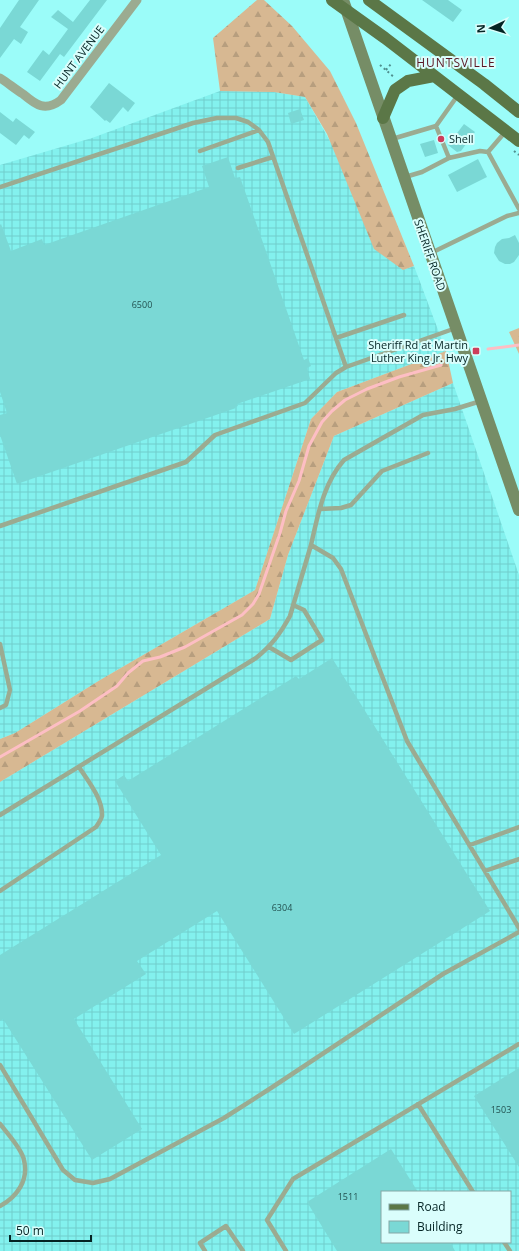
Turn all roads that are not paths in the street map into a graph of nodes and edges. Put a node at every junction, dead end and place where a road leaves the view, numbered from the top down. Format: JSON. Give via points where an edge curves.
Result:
{"nodes":[{"id":1,"x":137,"y":0,"type":"edge"},
{"id":2,"x":332,"y":0,"type":"edge"},
{"id":3,"x":369,"y":0,"type":"edge"},
{"id":4,"x":345,"y":6,"type":"edge"},
{"id":5,"x":434,"y":76,"type":"junction"},
{"id":6,"x":0,"y":78,"type":"edge"},
{"id":7,"x":458,"y":95,"type":"junction"},
{"id":8,"x":519,"y":112,"type":"edge"},
{"id":9,"x":383,"y":118,"type":"junction"},
{"id":10,"x":436,"y":126,"type":"junction"},
{"id":11,"x":259,"y":130,"type":"junction"},
{"id":12,"x":506,"y":131,"type":"junction"},
{"id":13,"x":390,"y":140,"type":"junction"},
{"id":14,"x":519,"y":141,"type":"edge"},
{"id":15,"x":200,"y":150,"type":"dead end"},
{"id":16,"x":488,"y":152,"type":"junction"},
{"id":17,"x":272,"y":157,"type":"junction"},
{"id":18,"x":449,"y":158,"type":"junction"},
{"id":19,"x":238,"y":168,"type":"dead end"},
{"id":20,"x":403,"y":178,"type":"junction"},
{"id":21,"x":0,"y":187,"type":"edge"},
{"id":22,"x":519,"y":209,"type":"edge"},
{"id":23,"x":519,"y":213,"type":"edge"},
{"id":24,"x":430,"y":254,"type":"junction"},
{"id":25,"x":404,"y":315,"type":"dead end"},
{"id":26,"x":456,"y":328,"type":"junction"},
{"id":27,"x":336,"y":338,"type":"junction"},
{"id":28,"x":346,"y":367,"type":"junction"},
{"id":29,"x":481,"y":401,"type":"junction"},
{"id":30,"x":428,"y":453,"type":"dead end"},
{"id":31,"x":320,"y":509,"type":"junction"},
{"id":32,"x":519,"y":510,"type":"edge"},
{"id":33,"x":0,"y":526,"type":"edge"},
{"id":34,"x":311,"y":545,"type":"junction"},
{"id":35,"x":293,"y":605,"type":"junction"},
{"id":36,"x":0,"y":644,"type":"edge"},
{"id":37,"x":269,"y":647,"type":"junction"},
{"id":38,"x":0,"y":708,"type":"edge"},
{"id":39,"x":79,"y":767,"type":"junction"},
{"id":40,"x":0,"y":815,"type":"edge"},
{"id":41,"x":519,"y":827,"type":"edge"},
{"id":42,"x":470,"y":845,"type":"junction"},
{"id":43,"x":519,"y":859,"type":"edge"},
{"id":44,"x":485,"y":871,"type":"junction"},
{"id":45,"x":0,"y":891,"type":"edge"},
{"id":46,"x":519,"y":928,"type":"edge"},
{"id":47,"x":519,"y":932,"type":"edge"},
{"id":48,"x":519,"y":1044,"type":"edge"},
{"id":49,"x":0,"y":1066,"type":"edge"},
{"id":50,"x":418,"y":1104,"type":"junction"},
{"id":51,"x":0,"y":1124,"type":"edge"},
{"id":52,"x":472,"y":1191,"type":"edge"},
{"id":53,"x":0,"y":1206,"type":"edge"},
{"id":54,"x":205,"y":1251,"type":"edge"},
{"id":55,"x":243,"y":1251,"type":"edge"},
{"id":56,"x":286,"y":1251,"type":"edge"}],
"edges":[{"from":1,"to":6,"type":"street","name":"HUNT AVENUE","via":[[61,100],[53,106],[38,105]]},
{"from":2,"to":4,"type":"main road"},
{"from":3,"to":8,"type":"main road"},
{"from":4,"to":5,"type":"main road"},
{"from":4,"to":9,"type":"main road","name":"SHERIFF ROAD"},
{"from":5,"to":7,"type":"main road"},
{"from":5,"to":9,"type":"main road","via":[[408,81],[396,90]]},
{"from":7,"to":10,"type":"lane"},
{"from":7,"to":12,"type":"main road"},
{"from":9,"to":13,"type":"main road","name":"SHERIFF ROAD"},
{"from":10,"to":13,"type":"lane"},
{"from":10,"to":18,"type":"lane"},
{"from":11,"to":15,"type":"lane"},
{"from":11,"to":17,"type":"lane","via":[[268,142]]},
{"from":11,"to":21,"type":"lane","via":[[248,122],[236,118],[217,118],[193,123]]},
{"from":12,"to":14,"type":"main road"},
{"from":12,"to":16,"type":"lane"},
{"from":13,"to":20,"type":"main road","name":"SHERIFF ROAD"},
{"from":16,"to":18,"type":"lane","via":[[480,151]]},
{"from":16,"to":22,"type":"lane"},
{"from":17,"to":19,"type":"lane"},
{"from":17,"to":27,"type":"lane"},
{"from":18,"to":20,"type":"lane","via":[[422,172]]},
{"from":20,"to":24,"type":"main road","name":"SHERIFF ROAD"},
{"from":23,"to":24,"type":"lane","via":[[507,216]]},
{"from":24,"to":26,"type":"main road","name":"SHERIFF ROAD"},
{"from":25,"to":27,"type":"lane"},
{"from":26,"to":28,"type":"lane"},
{"from":26,"to":29,"type":"main road","name":"SHERIFF ROAD"},
{"from":27,"to":28,"type":"lane"},
{"from":28,"to":33,"type":"lane","via":[[332,376],[305,403],[214,436],[186,462]]},
{"from":29,"to":31,"type":"lane","via":[[455,410],[423,415],[350,455],[332,476]]},
{"from":29,"to":32,"type":"main road","name":"SHERIFF ROAD"},
{"from":30,"to":31,"type":"lane","via":[[382,471],[351,505]]},
{"from":31,"to":34,"type":"lane"},
{"from":34,"to":35,"type":"lane"},
{"from":34,"to":42,"type":"lane","via":[[333,558],[341,569],[407,741]]},
{"from":35,"to":37,"type":"lane","via":[[284,627]]},
{"from":35,"to":37,"type":"lane","via":[[304,610],[322,640],[291,660]]},
{"from":36,"to":38,"type":"lane","via":[[10,690],[6,705]]},
{"from":37,"to":39,"type":"lane","via":[[256,658]]},
{"from":39,"to":40,"type":"lane"},
{"from":39,"to":45,"type":"lane","via":[[100,805],[102,817],[96,827]]},
{"from":41,"to":42,"type":"lane"},
{"from":42,"to":44,"type":"lane"},
{"from":43,"to":44,"type":"lane"},
{"from":44,"to":46,"type":"lane"},
{"from":47,"to":49,"type":"lane","via":[[443,974],[224,1118],[110,1179],[93,1183],[75,1180],[63,1170]]},
{"from":48,"to":50,"type":"lane"},
{"from":50,"to":52,"type":"lane"},
{"from":50,"to":56,"type":"lane","via":[[293,1180],[267,1220]]},
{"from":51,"to":53,"type":"lane","via":[[24,1159],[25,1176],[20,1190]]},
{"from":54,"to":55,"type":"lane","via":[[200,1243],[226,1226]]}]}
